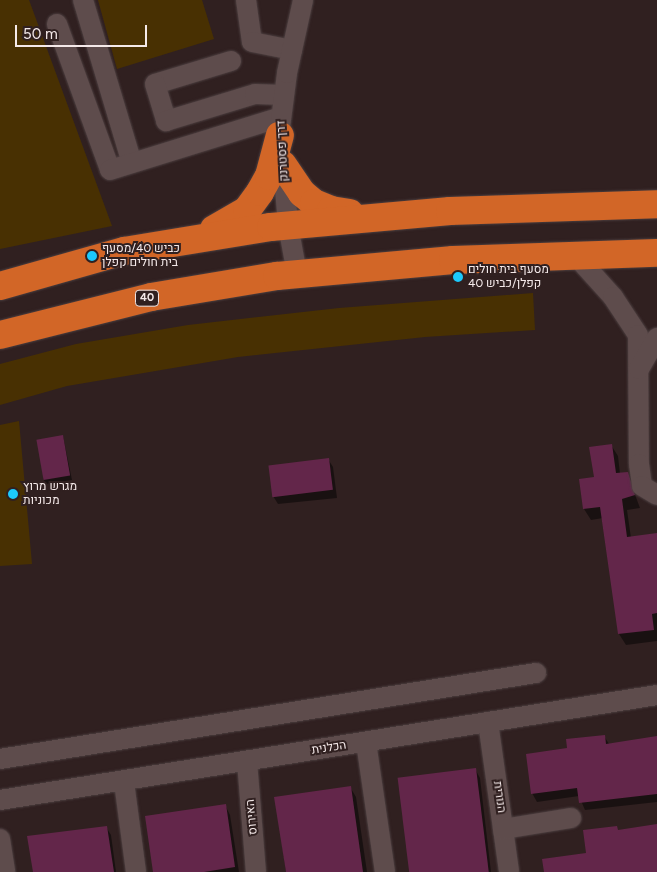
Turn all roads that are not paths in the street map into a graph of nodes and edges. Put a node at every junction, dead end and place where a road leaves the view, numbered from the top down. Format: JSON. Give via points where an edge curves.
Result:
{"nodes":[{"id":1,"x":83,"y":0,"type":"edge"},
{"id":2,"x":246,"y":0,"type":"edge"},
{"id":3,"x":303,"y":0,"type":"edge"},
{"id":4,"x":57,"y":24,"type":"dead end"},
{"id":5,"x":292,"y":50,"type":"junction"},
{"id":6,"x":231,"y":62,"type":"dead end"},
{"id":7,"x":284,"y":95,"type":"junction"},
{"id":8,"x":280,"y":126,"type":"junction"},
{"id":9,"x":132,"y":163,"type":"junction"},
{"id":10,"x":282,"y":165,"type":"junction"},
{"id":11,"x":657,"y":204,"type":"edge"},
{"id":12,"x":378,"y":216,"type":"junction"},
{"id":13,"x":288,"y":225,"type":"junction"},
{"id":14,"x":200,"y":237,"type":"junction"},
{"id":15,"x":657,"y":254,"type":"edge"},
{"id":16,"x":576,"y":257,"type":"junction"},
{"id":17,"x":297,"y":274,"type":"junction"},
{"id":18,"x":0,"y":286,"type":"edge"},
{"id":19,"x":0,"y":335,"type":"edge"},
{"id":20,"x":657,"y":338,"type":"edge"},
{"id":21,"x":638,"y":371,"type":"junction"},
{"id":22,"x":657,"y":495,"type":"edge"},
{"id":23,"x":536,"y":673,"type":"dead end"},
{"id":24,"x":657,"y":695,"type":"edge"},
{"id":25,"x":488,"y":722,"type":"junction"},
{"id":26,"x":366,"y":742,"type":"junction"},
{"id":27,"x":0,"y":759,"type":"edge"},
{"id":28,"x":247,"y":761,"type":"junction"},
{"id":29,"x":124,"y":782,"type":"junction"},
{"id":30,"x":0,"y":800,"type":"edge"},
{"id":31,"x":571,"y":818,"type":"dead end"},
{"id":32,"x":503,"y":829,"type":"junction"},
{"id":33,"x":0,"y":839,"type":"edge"},
{"id":34,"x":5,"y":872,"type":"edge"},
{"id":35,"x":136,"y":872,"type":"edge"},
{"id":36,"x":256,"y":872,"type":"edge"},
{"id":37,"x":385,"y":872,"type":"edge"},
{"id":38,"x":509,"y":872,"type":"edge"}],
"edges":[{"from":1,"to":9,"type":"street"},
{"from":2,"to":5,"type":"street","via":[[252,42]]},
{"from":3,"to":5,"type":"street","name":"דרך פסטרנק"},
{"from":4,"to":9,"type":"street","via":[[110,170]]},
{"from":5,"to":7,"type":"street","name":"דרך פסטרנק"},
{"from":6,"to":7,"type":"street","via":[[155,84],[166,120],[255,94]]},
{"from":7,"to":8,"type":"street","name":"דרך פסטרנק"},
{"from":8,"to":9,"type":"street"},
{"from":8,"to":10,"type":"street","name":"דרך פסטרנק"},
{"from":8,"to":14,"type":"highway","via":[[269,176],[247,210]]},
{"from":10,"to":12,"type":"highway","via":[[302,193],[314,203],[331,210]]},
{"from":10,"to":13,"type":"street","name":"דרך פסטרנק"},
{"from":11,"to":12,"type":"highway"},
{"from":12,"to":13,"type":"highway"},
{"from":13,"to":14,"type":"highway"},
{"from":13,"to":17,"type":"street","name":"דרך פסטרנק"},
{"from":14,"to":18,"type":"highway","via":[[124,251]]},
{"from":15,"to":16,"type":"highway","number":"40"},
{"from":16,"to":17,"type":"highway","number":"40","via":[[402,263]]},
{"from":16,"to":21,"type":"street","via":[[613,297],[638,335]]},
{"from":17,"to":19,"type":"highway","number":"40","via":[[151,297]]},
{"from":20,"to":21,"type":"street"},
{"from":21,"to":22,"type":"street","via":[[642,486]]},
{"from":23,"to":27,"type":"street"},
{"from":24,"to":25,"type":"street","name":"הכלנית"},
{"from":25,"to":26,"type":"street","name":"הכלנית"},
{"from":25,"to":32,"type":"street","name":"הנורית"},
{"from":26,"to":28,"type":"street","name":"הכלנית"},
{"from":26,"to":37,"type":"street"},
{"from":28,"to":29,"type":"street","name":"הכלנית"},
{"from":28,"to":36,"type":"street","name":"האירוס"},
{"from":29,"to":30,"type":"street","name":"הכלנית"},
{"from":29,"to":35,"type":"street"},
{"from":31,"to":32,"type":"street"},
{"from":32,"to":38,"type":"street","name":"הנורית"},
{"from":33,"to":34,"type":"street"}]}
